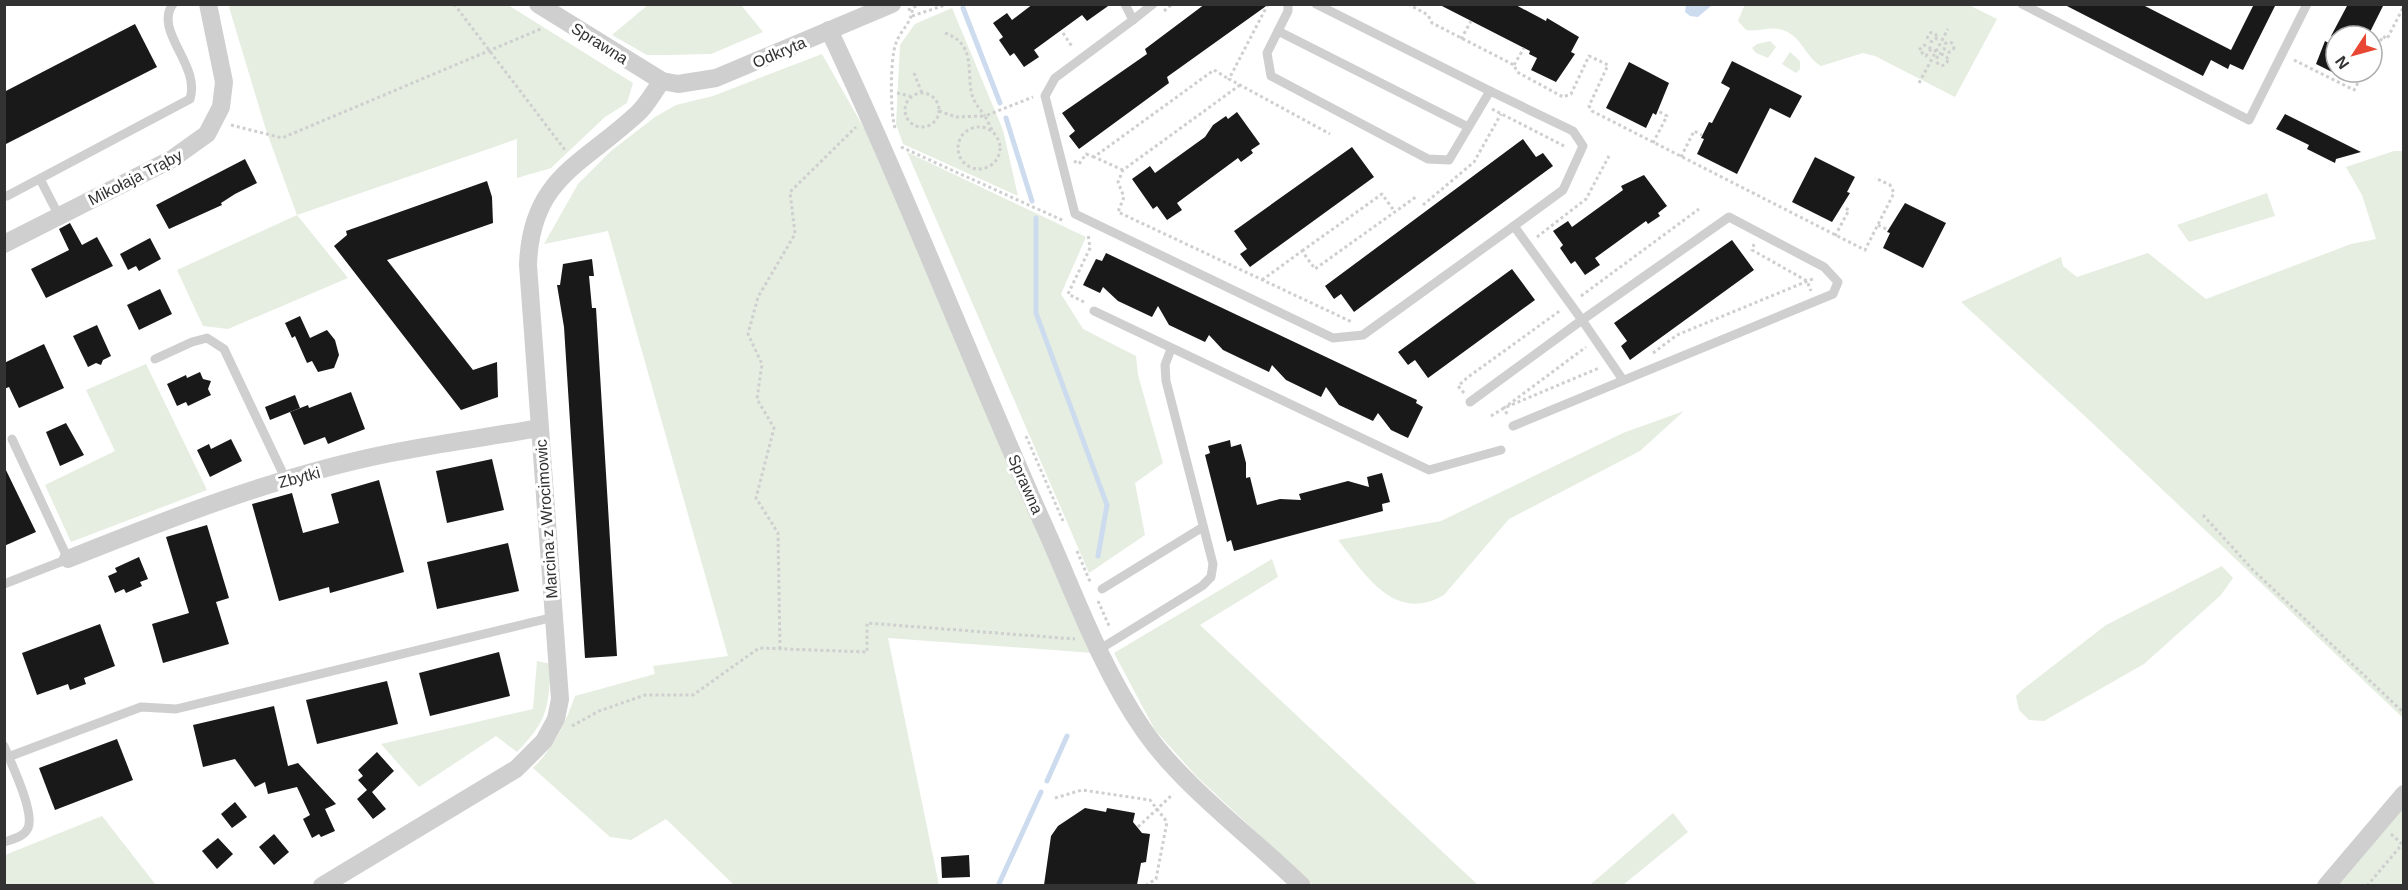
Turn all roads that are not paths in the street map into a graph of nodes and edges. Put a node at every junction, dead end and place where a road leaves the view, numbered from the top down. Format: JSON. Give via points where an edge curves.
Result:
{"nodes":[{"id":1,"x":173,"y":4,"type":"edge"},
{"id":2,"x":208,"y":4,"type":"edge"},
{"id":3,"x":538,"y":4,"type":"edge"},
{"id":4,"x":1125,"y":4,"type":"edge"},
{"id":5,"x":1153,"y":4,"type":"edge"},
{"id":6,"x":1288,"y":4,"type":"edge"},
{"id":7,"x":1316,"y":4,"type":"edge"},
{"id":8,"x":2022,"y":4,"type":"edge"},
{"id":9,"x":2307,"y":4,"type":"edge"},
{"id":10,"x":890,"y":7,"type":"edge"},
{"id":11,"x":1133,"y":20,"type":"junction"},
{"id":12,"x":830,"y":30,"type":"junction"},
{"id":13,"x":1278,"y":31,"type":"junction"},
{"id":14,"x":662,"y":81,"type":"junction"},
{"id":15,"x":1490,"y":91,"type":"junction"},
{"id":16,"x":1468,"y":128,"type":"junction"},
{"id":17,"x":40,"y":179,"type":"junction"},
{"id":18,"x":7,"y":196,"type":"dead end"},
{"id":19,"x":59,"y":216,"type":"junction"},
{"id":20,"x":1514,"y":226,"type":"junction"},
{"id":21,"x":4,"y":244,"type":"edge"},
{"id":22,"x":1094,"y":311,"type":"road end"},
{"id":23,"x":1582,"y":320,"type":"junction"},
{"id":24,"x":1171,"y":349,"type":"junction"},
{"id":25,"x":155,"y":359,"type":"dead end"},
{"id":26,"x":1623,"y":380,"type":"junction"},
{"id":27,"x":1470,"y":402,"type":"dead end"},
{"id":28,"x":1513,"y":426,"type":"road end"},
{"id":29,"x":539,"y":428,"type":"junction"},
{"id":30,"x":12,"y":439,"type":"dead end"},
{"id":31,"x":1501,"y":450,"type":"dead end"},
{"id":32,"x":286,"y":480,"type":"junction"},
{"id":33,"x":1203,"y":527,"type":"junction"},
{"id":34,"x":68,"y":559,"type":"junction"},
{"id":35,"x":4,"y":584,"type":"edge"},
{"id":36,"x":1099,"y":593,"type":"road end"},
{"id":37,"x":554,"y":617,"type":"junction"},
{"id":38,"x":1103,"y":643,"type":"junction"},
{"id":39,"x":4,"y":746,"type":"edge"},
{"id":40,"x":9,"y":757,"type":"junction"},
{"id":41,"x":2403,"y":794,"type":"edge"},
{"id":42,"x":4,"y":842,"type":"edge"},
{"id":43,"x":322,"y":885,"type":"edge"},
{"id":44,"x":1302,"y":885,"type":"edge"},
{"id":45,"x":2326,"y":885,"type":"edge"}],
"edges":[{"from":1,"to":17,"type":"lane","via":[[167,12],[167,24],[192,77],[190,99]]},
{"from":2,"to":19,"type":"street","name":"Mikołaja Trąby","via":[[225,82],[221,107],[207,134],[194,146]]},
{"from":3,"to":14,"type":"street","name":"Sprawna"},
{"from":4,"to":11,"type":"lane"},
{"from":5,"to":11,"type":"lane"},
{"from":6,"to":13,"type":"lane"},
{"from":7,"to":15,"type":"lane"},
{"from":8,"to":9,"type":"lane","via":[[2249,120]]},
{"from":10,"to":12,"type":"street","name":"Odkryta"},
{"from":11,"to":20,"type":"lane","via":[[1055,78],[1045,96],[1075,214],[1333,338],[1363,335]]},
{"from":12,"to":14,"type":"street","name":"Odkryta","via":[[716,78],[678,84]]},
{"from":12,"to":38,"type":"street","name":"Sprawna","via":[[993,410]]},
{"from":13,"to":16,"type":"lane"},
{"from":13,"to":16,"type":"lane","via":[[1267,53],[1271,76],[1428,159],[1449,160]]},
{"from":14,"to":29,"type":"street","name":"Marcina z Wrocimowic","via":[[639,112],[554,184],[531,229],[528,265]]},
{"from":15,"to":16,"type":"lane"},
{"from":15,"to":20,"type":"lane","via":[[1573,131],[1583,146],[1563,190]]},
{"from":17,"to":18,"type":"lane"},
{"from":17,"to":19,"type":"lane"},
{"from":19,"to":21,"type":"street","name":"Mikołaja Trąby"},
{"from":20,"to":23,"type":"lane"},
{"from":22,"to":24,"type":"lane"},
{"from":23,"to":26,"type":"lane"},
{"from":23,"to":26,"type":"lane","via":[[1729,217],[1824,267],[1838,282],[1833,294]]},
{"from":23,"to":27,"type":"lane"},
{"from":24,"to":31,"type":"lane","via":[[1429,470]]},
{"from":24,"to":33,"type":"lane","via":[[1165,365],[1166,381]]},
{"from":25,"to":32,"type":"lane","via":[[207,338],[224,349]]},
{"from":26,"to":28,"type":"lane"},
{"from":29,"to":32,"type":"street","name":"Zbytki","via":[[390,453]]},
{"from":29,"to":37,"type":"street","name":"Marcina z Wrocimowic"},
{"from":30,"to":34,"type":"lane"},
{"from":32,"to":34,"type":"street","name":"Zbytki","via":[[181,514]]},
{"from":33,"to":36,"type":"lane"},
{"from":33,"to":38,"type":"lane","via":[[1213,564],[1211,577]]},
{"from":34,"to":35,"type":"lane"},
{"from":37,"to":40,"type":"lane","via":[[177,709],[141,707]]},
{"from":37,"to":43,"type":"street","name":"Marcina z Wrocimowic","via":[[560,699],[556,719],[544,741],[516,769]]},
{"from":38,"to":44,"type":"street","name":"Sprawna","via":[[1129,706],[1158,748]]},
{"from":39,"to":40,"type":"lane"},
{"from":40,"to":42,"type":"lane","via":[[30,815],[22,835]]},
{"from":41,"to":45,"type":"street"}]}
